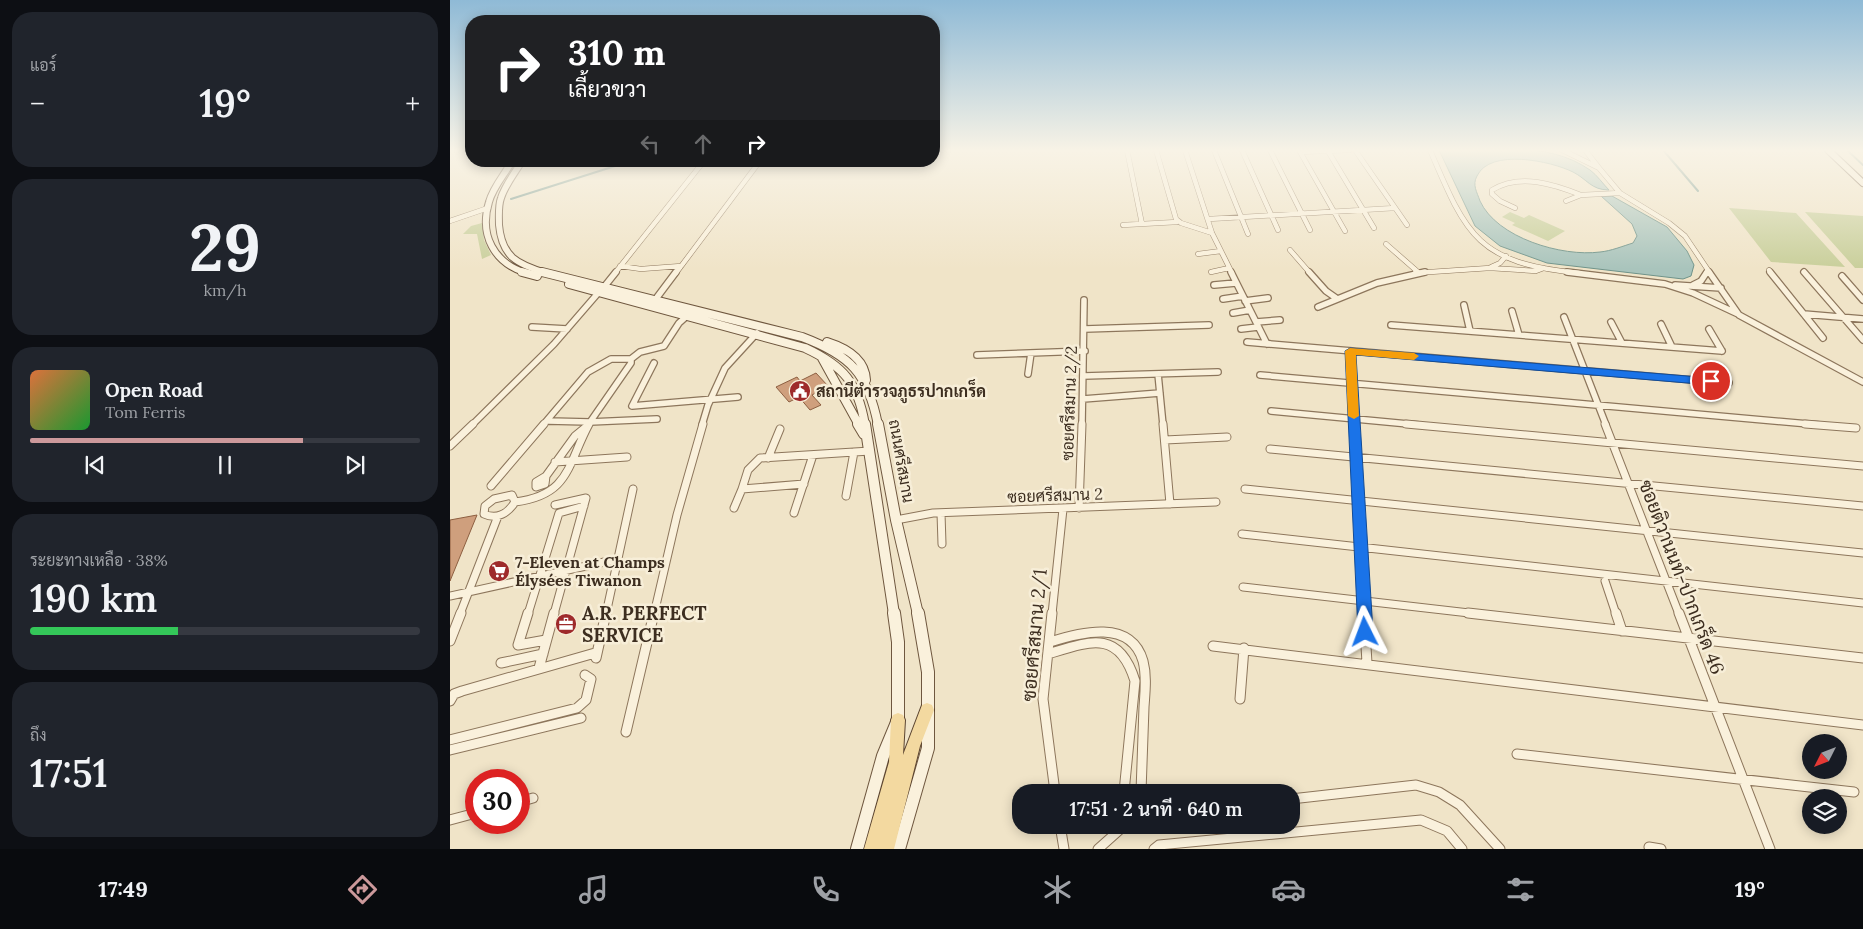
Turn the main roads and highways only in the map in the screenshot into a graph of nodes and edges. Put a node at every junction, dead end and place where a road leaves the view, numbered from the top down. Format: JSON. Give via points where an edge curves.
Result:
{"nodes":[{"id":1,"x":496,"y":190,"type":"edge"},
{"id":2,"x":506,"y":190,"type":"edge"},
{"id":3,"x":602,"y":290,"type":"junction"},
{"id":4,"x":819,"y":354,"type":"junction"},
{"id":5,"x":869,"y":446,"type":"junction"},
{"id":6,"x":927,"y":710,"type":"junction"},
{"id":7,"x":898,"y":720,"type":"junction"},
{"id":8,"x":856,"y":849,"type":"edge"},
{"id":9,"x":872,"y":849,"type":"edge"},
{"id":10,"x":886,"y":849,"type":"edge"},
{"id":11,"x":899,"y":849,"type":"edge"}],
"edges":[{"from":1,"to":3,"type":"main road","name":"ถนนศรีสมาน","via":[[487,221],[491,249],[503,263],[522,272]]},
{"from":2,"to":3,"type":"main road","name":"ถนนศรีสมาน","via":[[499,202],[504,250],[518,263]]},
{"from":3,"to":4,"type":"main road","name":"ถนนศรีสมาน","via":[[792,343]]},
{"from":3,"to":6,"type":"main road","name":"ถนนศรีสมาน","via":[[802,337],[846,358],[866,383],[875,408],[896,520],[923,636],[928,672]]},
{"from":4,"to":5,"type":"main road"},
{"from":4,"to":5,"type":"main road","name":"ถนนศรีสมาน","via":[[841,370],[853,384],[861,402]]},
{"from":5,"to":7,"type":"main road","name":"ถนนศรีสมาน","via":[[898,642]]},
{"from":6,"to":10,"type":"main road","via":[[913,746]]},
{"from":6,"to":11,"type":"main road","name":"ถนนศรีสมาน","via":[[930,725],[928,748]]},
{"from":7,"to":8,"type":"main road","name":"ถนนศรีสมาน"},
{"from":7,"to":9,"type":"main road","via":[[896,762]]}]}
